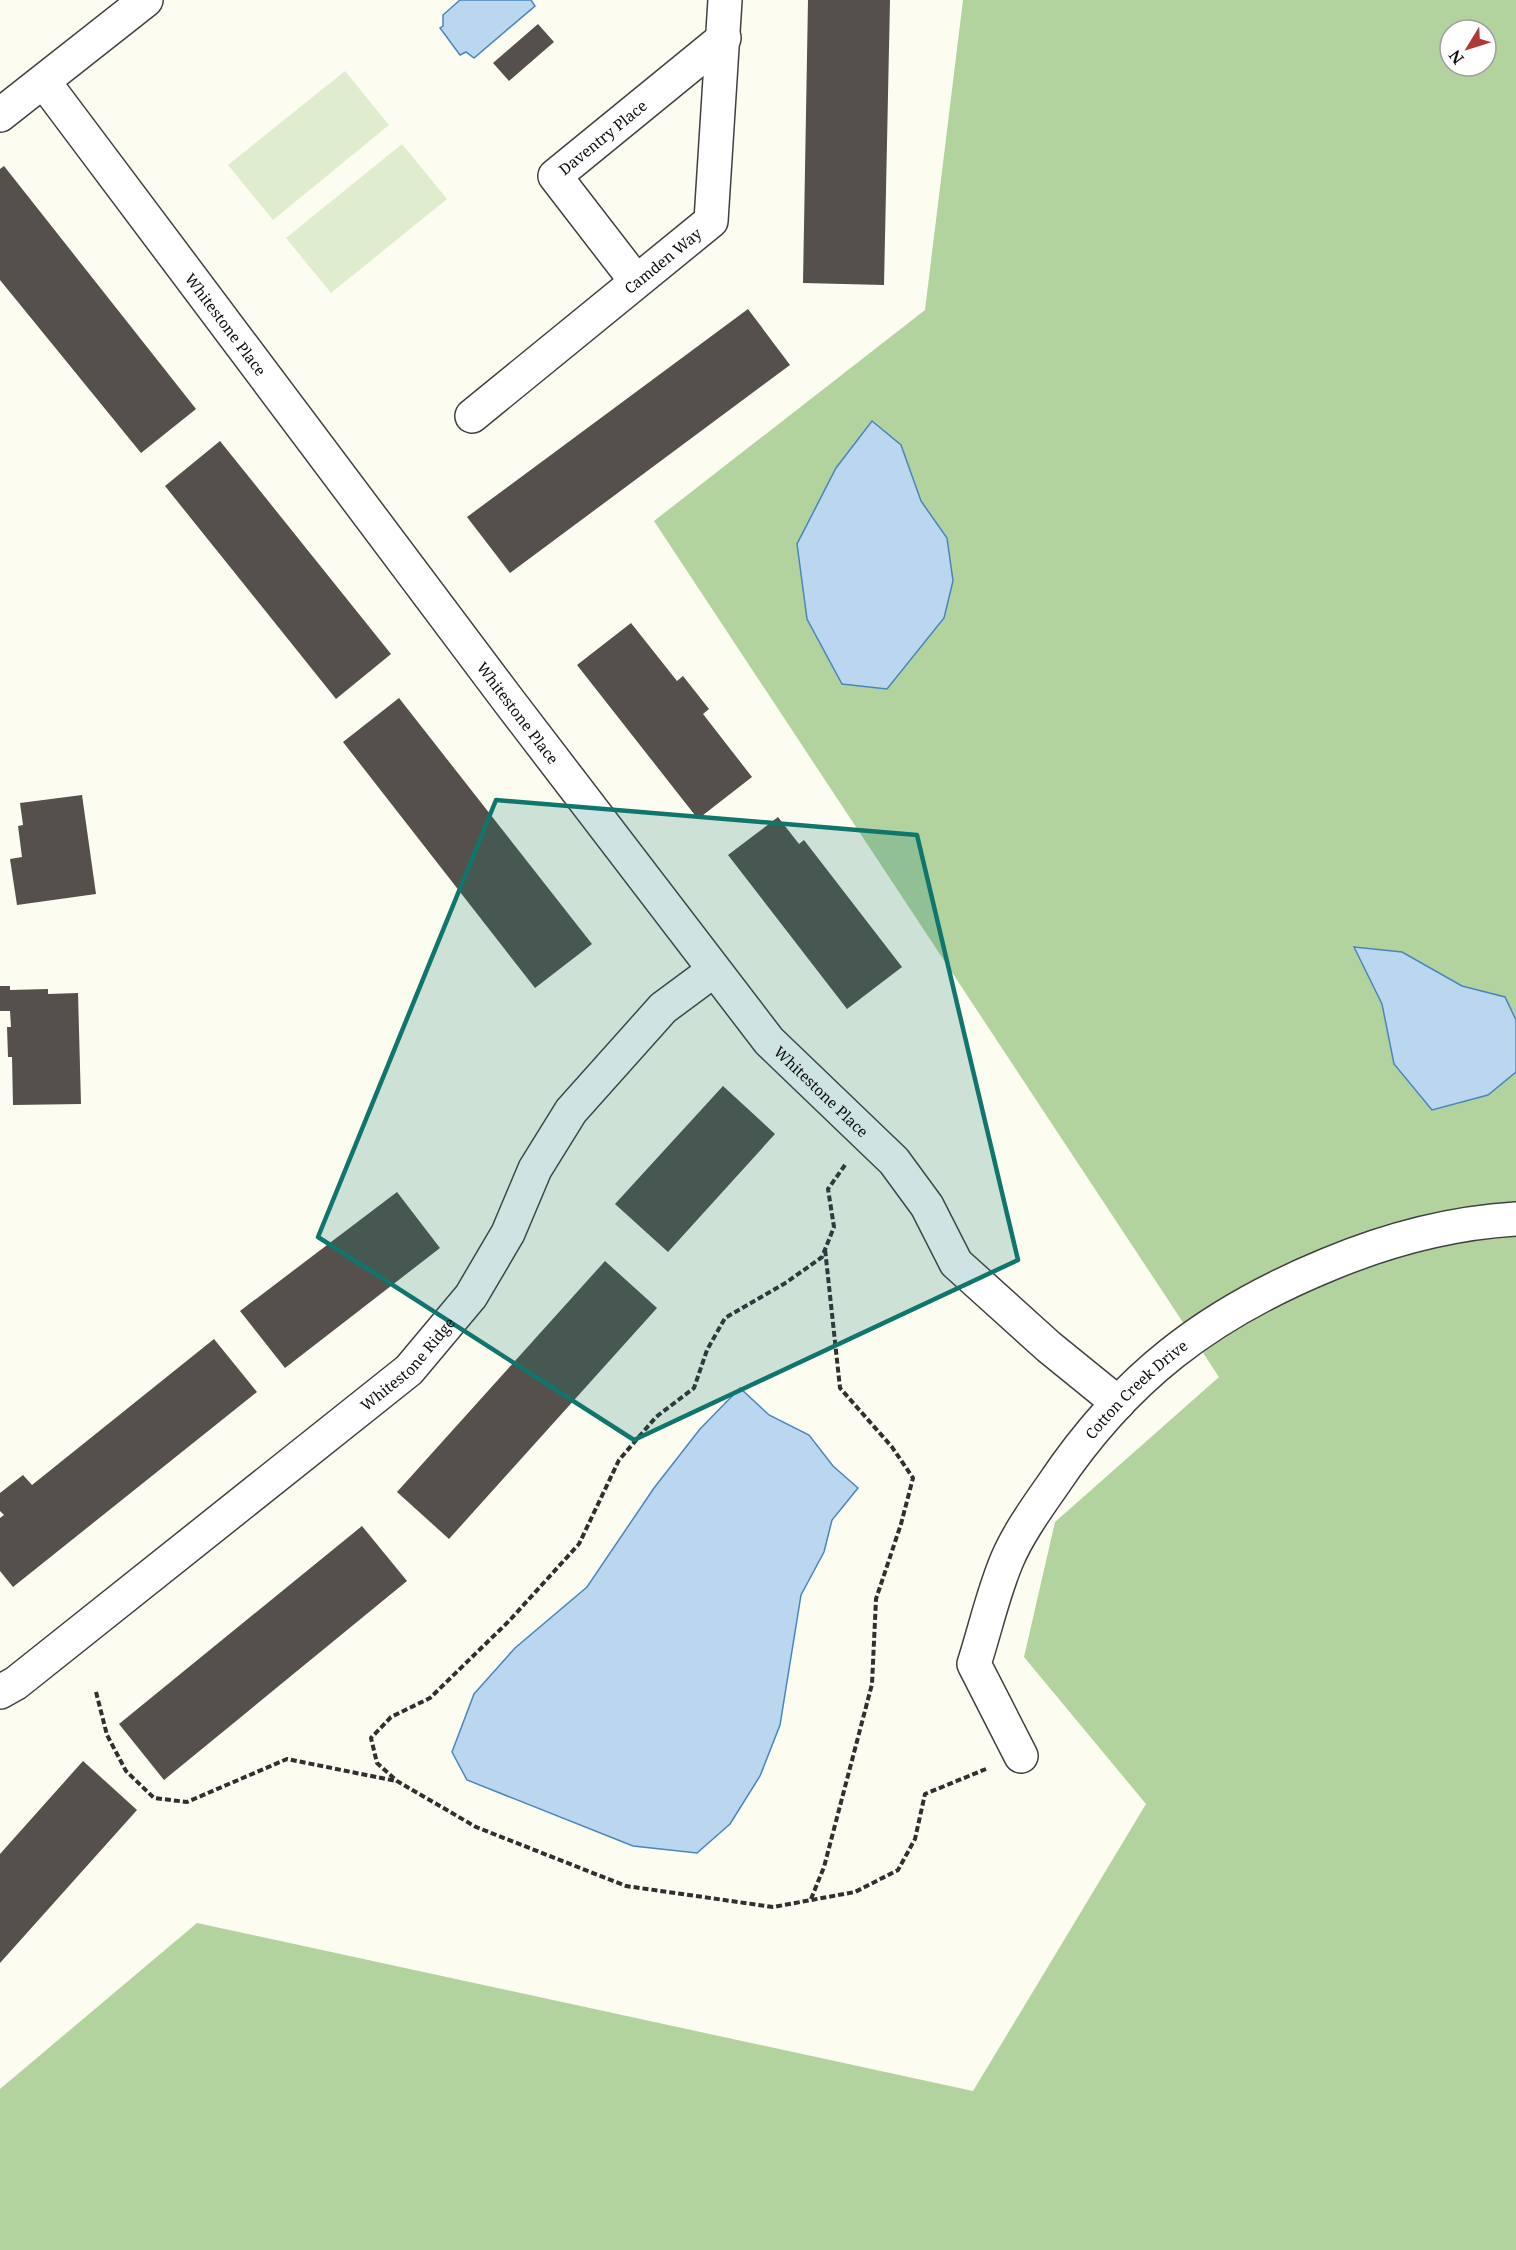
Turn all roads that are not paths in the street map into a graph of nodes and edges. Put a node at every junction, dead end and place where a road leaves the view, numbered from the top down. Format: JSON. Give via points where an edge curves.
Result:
{"nodes":[{"id":1,"x":146,"y":0,"type":"edge"},
{"id":2,"x":725,"y":0,"type":"edge"},
{"id":3,"x":724,"y":38,"type":"junction"},
{"id":4,"x":44,"y":82,"type":"junction"},
{"id":5,"x":0,"y":115,"type":"edge"},
{"id":6,"x":636,"y":281,"type":"junction"},
{"id":7,"x":472,"y":416,"type":"dead end"},
{"id":8,"x":713,"y":971,"type":"junction"},
{"id":9,"x":1516,"y":1219,"type":"edge"},
{"id":10,"x":1118,"y":1403,"type":"junction"},
{"id":11,"x":6,"y":1694,"type":"edge"},
{"id":12,"x":1021,"y":1756,"type":"road end"}],
"edges":[{"from":1,"to":4,"type":"street"},
{"from":2,"to":3,"type":"street","name":"Camden Way"},
{"from":3,"to":6,"type":"street","name":"Camden Way","via":[[711,221]]},
{"from":3,"to":6,"type":"street","name":"Daventry Place","via":[[555,176]]},
{"from":4,"to":5,"type":"street"},
{"from":4,"to":8,"type":"street","name":"Whitestone Place"},
{"from":6,"to":7,"type":"street","name":"Camden Way"},
{"from":8,"to":10,"type":"street","name":"Whitestone Place","via":[[769,1041],[894,1161],[927,1206],[956,1263]]},
{"from":8,"to":11,"type":"street","name":"Whitestone Ridge","via":[[663,1008],[571,1111],[534,1170],[508,1233],[471,1296],[409,1370]]},
{"from":9,"to":10,"type":"street","name":"Cotton Creek Drive","via":[[1473,1221],[1413,1234],[1301,1276],[1244,1303],[1194,1335],[1151,1369]]},
{"from":10,"to":12,"type":"street","name":"Cotton Creek Drive","via":[[1072,1454],[1007,1560],[975,1664]]}]}
